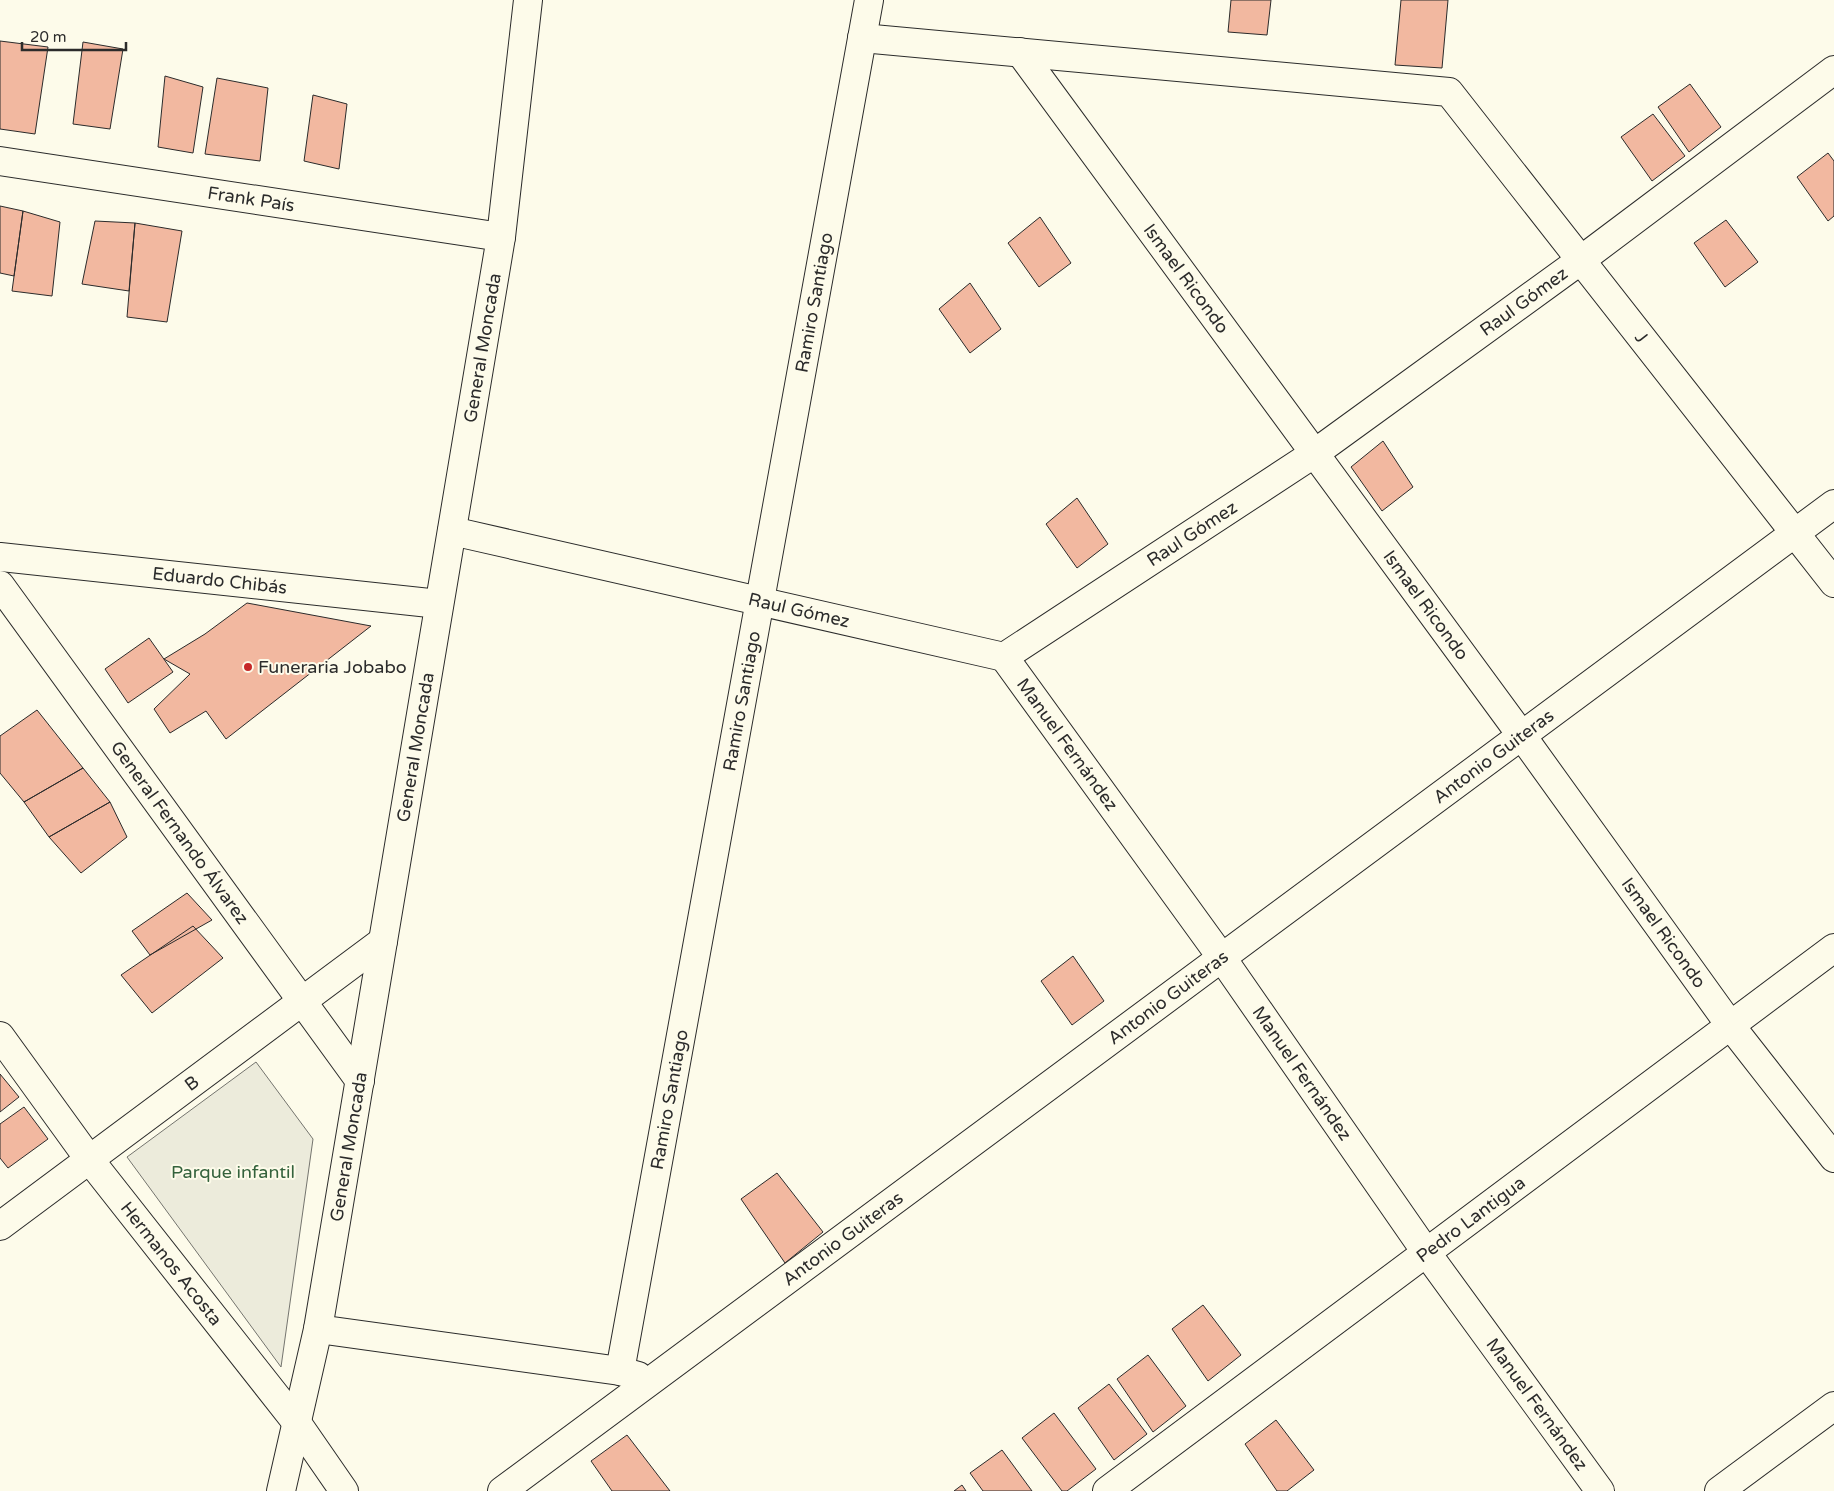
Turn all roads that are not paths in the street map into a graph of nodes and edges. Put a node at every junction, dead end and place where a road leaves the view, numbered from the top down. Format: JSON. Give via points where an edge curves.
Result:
{"nodes":[{"id":1,"x":528,"y":0,"type":"edge"},
{"id":2,"x":869,"y":0,"type":"edge"},
{"id":3,"x":862,"y":38,"type":"junction"},
{"id":4,"x":1020,"y":52,"type":"junction"},
{"id":5,"x":1834,"y":70,"type":"edge"},
{"id":6,"x":0,"y":161,"type":"edge"},
{"id":7,"x":501,"y":237,"type":"junction"},
{"id":8,"x":1581,"y":260,"type":"junction"},
{"id":9,"x":1315,"y":453,"type":"junction"},
{"id":10,"x":1834,"y":504,"type":"edge"},
{"id":11,"x":452,"y":531,"type":"junction"},
{"id":12,"x":1794,"y":533,"type":"junction"},
{"id":13,"x":0,"y":556,"type":"edge"},
{"id":14,"x":1834,"y":584,"type":"edge"},
{"id":15,"x":0,"y":585,"type":"edge"},
{"id":16,"x":760,"y":601,"type":"junction"},
{"id":17,"x":439,"y":604,"type":"junction"},
{"id":18,"x":1004,"y":657,"type":"junction"},
{"id":19,"x":1522,"y":736,"type":"junction"},
{"id":20,"x":383,"y":941,"type":"junction"},
{"id":21,"x":1834,"y":948,"type":"edge"},
{"id":22,"x":1222,"y":958,"type":"junction"},
{"id":23,"x":302,"y":1001,"type":"junction"},
{"id":24,"x":1730,"y":1025,"type":"junction"},
{"id":25,"x":0,"y":1036,"type":"edge"},
{"id":26,"x":360,"y":1081,"type":"junction"},
{"id":27,"x":1834,"y":1158,"type":"edge"},
{"id":28,"x":89,"y":1159,"type":"junction"},
{"id":29,"x":0,"y":1226,"type":"edge"},
{"id":30,"x":1426,"y":1252,"type":"junction"},
{"id":31,"x":318,"y":1329,"type":"junction"},
{"id":32,"x":620,"y":1371,"type":"junction"},
{"id":33,"x":653,"y":1380,"type":"junction"},
{"id":34,"x":1834,"y":1406,"type":"edge"},
{"id":35,"x":297,"y":1423,"type":"junction"},
{"id":36,"x":281,"y":1491,"type":"edge"},
{"id":37,"x":344,"y":1491,"type":"edge"},
{"id":38,"x":502,"y":1491,"type":"edge"},
{"id":39,"x":1107,"y":1491,"type":"edge"},
{"id":40,"x":1600,"y":1491,"type":"edge"},
{"id":41,"x":1719,"y":1491,"type":"edge"}],
"edges":[{"from":1,"to":7,"type":"street","name":"General Moncada"},
{"from":2,"to":3,"type":"street","name":"Ramiro Santiago"},
{"from":3,"to":4,"type":"street"},
{"from":3,"to":16,"type":"street","name":"Ramiro Santiago"},
{"from":4,"to":8,"type":"street","name":"J","via":[[1449,92]]},
{"from":4,"to":9,"type":"street","name":"Ismael Ricondo"},
{"from":5,"to":8,"type":"street","name":"Raul Gómez"},
{"from":6,"to":7,"type":"street","name":"Frank País"},
{"from":7,"to":11,"type":"street","name":"General Moncada"},
{"from":8,"to":9,"type":"street","name":"Raul Gómez"},
{"from":8,"to":12,"type":"street","name":"J"},
{"from":9,"to":18,"type":"street","name":"Raul Gómez"},
{"from":9,"to":19,"type":"street","name":"Ismael Ricondo"},
{"from":10,"to":12,"type":"street","name":"Antonio Guiteras"},
{"from":11,"to":16,"type":"street","name":"Raul Gómez"},
{"from":11,"to":17,"type":"street","name":"General Moncada"},
{"from":12,"to":14,"type":"street","name":"J"},
{"from":12,"to":19,"type":"street","name":"Antonio Guiteras"},
{"from":13,"to":17,"type":"street","name":"Eduardo Chibás"},
{"from":15,"to":23,"type":"street","name":"General Fernando Álvarez"},
{"from":16,"to":18,"type":"street","name":"Raul Gómez"},
{"from":16,"to":32,"type":"street","name":"Ramiro Santiago"},
{"from":17,"to":20,"type":"street","name":"General Moncada"},
{"from":18,"to":22,"type":"street","name":"Manuel Fernández"},
{"from":19,"to":22,"type":"street","name":"Antonio Guiteras"},
{"from":19,"to":24,"type":"street","name":"Ismael Ricondo"},
{"from":20,"to":23,"type":"street","name":"B"},
{"from":20,"to":26,"type":"street","name":"General Moncada"},
{"from":21,"to":24,"type":"street","name":"Pedro Lantigua"},
{"from":22,"to":30,"type":"street","name":"Manuel Fernández"},
{"from":22,"to":33,"type":"street","name":"Antonio Guiteras"},
{"from":23,"to":26,"type":"street","name":"General Fernando Álvarez"},
{"from":23,"to":28,"type":"street","name":"B"},
{"from":24,"to":27,"type":"street","name":"Ismael Ricondo"},
{"from":24,"to":30,"type":"street","name":"Pedro Lantigua"},
{"from":25,"to":28,"type":"street","name":"Hermanos Acosta"},
{"from":26,"to":31,"type":"street","name":"General Moncada"},
{"from":28,"to":29,"type":"street","name":"B"},
{"from":28,"to":35,"type":"street","name":"Hermanos Acosta"},
{"from":30,"to":39,"type":"street","name":"Pedro Lantigua"},
{"from":30,"to":40,"type":"street","name":"Manuel Fernández"},
{"from":31,"to":32,"type":"street"},
{"from":31,"to":35,"type":"street","name":"General Moncada"},
{"from":32,"to":33,"type":"street"},
{"from":33,"to":38,"type":"street","name":"Antonio Guiteras"},
{"from":34,"to":41,"type":"street"},
{"from":35,"to":36,"type":"street","name":"General Moncada"},
{"from":35,"to":37,"type":"street","name":"Hermanos Acosta"}]}
